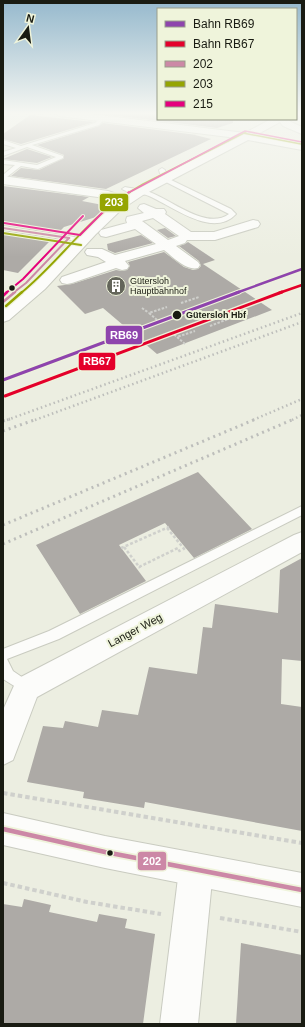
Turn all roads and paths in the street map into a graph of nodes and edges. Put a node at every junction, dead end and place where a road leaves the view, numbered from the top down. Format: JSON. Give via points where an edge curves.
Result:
{"nodes":[{"id":1,"x":52,"y":161,"type":"edge"},
{"id":2,"x":186,"y":161,"type":"edge"},
{"id":3,"x":189,"y":161,"type":"edge"},
{"id":4,"x":3,"y":162,"type":"edge"},
{"id":5,"x":20,"y":164,"type":"junction"},
{"id":6,"x":163,"y":174,"type":"junction"},
{"id":7,"x":3,"y":179,"type":"edge"},
{"id":8,"x":125,"y":189,"type":"junction"},
{"id":9,"x":140,"y":192,"type":"junction"},
{"id":10,"x":116,"y":201,"type":"junction"},
{"id":11,"x":140,"y":205,"type":"dead end"},
{"id":12,"x":158,"y":213,"type":"junction"},
{"id":13,"x":210,"y":222,"type":"junction"},
{"id":14,"x":253,"y":224,"type":"dead end"},
{"id":15,"x":3,"y":228,"type":"edge"},
{"id":16,"x":137,"y":230,"type":"junction"},
{"id":17,"x":106,"y":233,"type":"dead end"},
{"id":18,"x":188,"y":236,"type":"junction"},
{"id":19,"x":81,"y":243,"type":"junction"},
{"id":20,"x":166,"y":245,"type":"junction"},
{"id":21,"x":118,"y":263,"type":"junction"},
{"id":22,"x":193,"y":265,"type":"dead end"},
{"id":23,"x":67,"y":280,"type":"dead end"},
{"id":24,"x":198,"y":297,"type":"dead end"},
{"id":25,"x":3,"y":302,"type":"edge"},
{"id":26,"x":181,"y":303,"type":"dead end"},
{"id":27,"x":167,"y":307,"type":"dead end"},
{"id":28,"x":142,"y":308,"type":"dead end"},
{"id":29,"x":149,"y":313,"type":"junction"},
{"id":30,"x":3,"y":317,"type":"edge"},
{"id":31,"x":228,"y":319,"type":"dead end"},
{"id":32,"x":157,"y":320,"type":"dead end"},
{"id":33,"x":210,"y":326,"type":"dead end"},
{"id":34,"x":196,"y":331,"type":"dead end"},
{"id":35,"x":171,"y":332,"type":"dead end"},
{"id":36,"x":177,"y":337,"type":"junction"},
{"id":37,"x":185,"y":344,"type":"dead end"},
{"id":38,"x":302,"y":510,"type":"edge"},
{"id":39,"x":302,"y":540,"type":"edge"},
{"id":40,"x":184,"y":548,"type":"dead end"},
{"id":41,"x":184,"y":556,"type":"dead end"},
{"id":42,"x":3,"y":655,"type":"edge"},
{"id":43,"x":3,"y":664,"type":"edge"},
{"id":44,"x":27,"y":688,"type":"junction"},
{"id":45,"x":3,"y":750,"type":"edge"},
{"id":46,"x":3,"y":793,"type":"edge"},
{"id":47,"x":3,"y":829,"type":"edge"},
{"id":48,"x":302,"y":843,"type":"edge"},
{"id":49,"x":196,"y":870,"type":"junction"},
{"id":50,"x":3,"y":883,"type":"edge"},
{"id":51,"x":302,"y":890,"type":"edge"},
{"id":52,"x":168,"y":914,"type":"dead end"},
{"id":53,"x":218,"y":917,"type":"dead end"},
{"id":54,"x":302,"y":932,"type":"edge"},
{"id":55,"x":179,"y":1024,"type":"edge"}],
"edges":[{"from":1,"to":5,"type":"lane","via":[[38,167]]},
{"from":2,"to":6,"type":"main road"},
{"from":3,"to":6,"type":"main road"},
{"from":4,"to":5,"type":"lane"},
{"from":5,"to":7,"type":"lane"},
{"from":6,"to":8,"type":"main road"},
{"from":6,"to":9,"type":"main road"},
{"from":6,"to":13,"type":"lane","via":[[233,214],[229,218]]},
{"from":7,"to":10,"type":"main road","via":[[96,193]]},
{"from":8,"to":9,"type":"lane"},
{"from":8,"to":10,"type":"main road"},
{"from":9,"to":10,"type":"main road"},
{"from":9,"to":13,"type":"lane","via":[[151,194]]},
{"from":10,"to":19,"type":"main road"},
{"from":11,"to":12,"type":"main road"},
{"from":12,"to":16,"type":"main road","via":[[132,220]]},
{"from":12,"to":18,"type":"main road"},
{"from":13,"to":18,"type":"main road"},
{"from":14,"to":18,"type":"main road","via":[[215,236]]},
{"from":15,"to":19,"type":"lane"},
{"from":16,"to":17,"type":"main road"},
{"from":16,"to":20,"type":"main road"},
{"from":18,"to":20,"type":"main road"},
{"from":19,"to":21,"type":"main road"},
{"from":19,"to":25,"type":"main road"},
{"from":19,"to":30,"type":"main road","via":[[40,286]]},
{"from":20,"to":21,"type":"main road"},
{"from":20,"to":22,"type":"main road"},
{"from":21,"to":23,"type":"main road"},
{"from":24,"to":26,"type":"path"},
{"from":27,"to":29,"type":"path"},
{"from":28,"to":29,"type":"path"},
{"from":29,"to":32,"type":"path"},
{"from":31,"to":33,"type":"path"},
{"from":34,"to":36,"type":"path"},
{"from":35,"to":36,"type":"path"},
{"from":36,"to":37,"type":"path"},
{"from":38,"to":42,"type":"lane","via":[[54,635]]},
{"from":39,"to":44,"type":"main road","name":"Langer Weg"},
{"from":40,"to":41,"type":"path","via":[[168,527],[123,548],[139,568],[178,548]]},
{"from":43,"to":44,"type":"lane","via":[[8,675]]},
{"from":44,"to":45,"type":"main road"},
{"from":46,"to":48,"type":"path"},
{"from":47,"to":49,"type":"main road"},
{"from":49,"to":51,"type":"main road"},
{"from":49,"to":55,"type":"main road"},
{"from":50,"to":52,"type":"path","via":[[87,902]]},
{"from":53,"to":54,"type":"path"}]}
